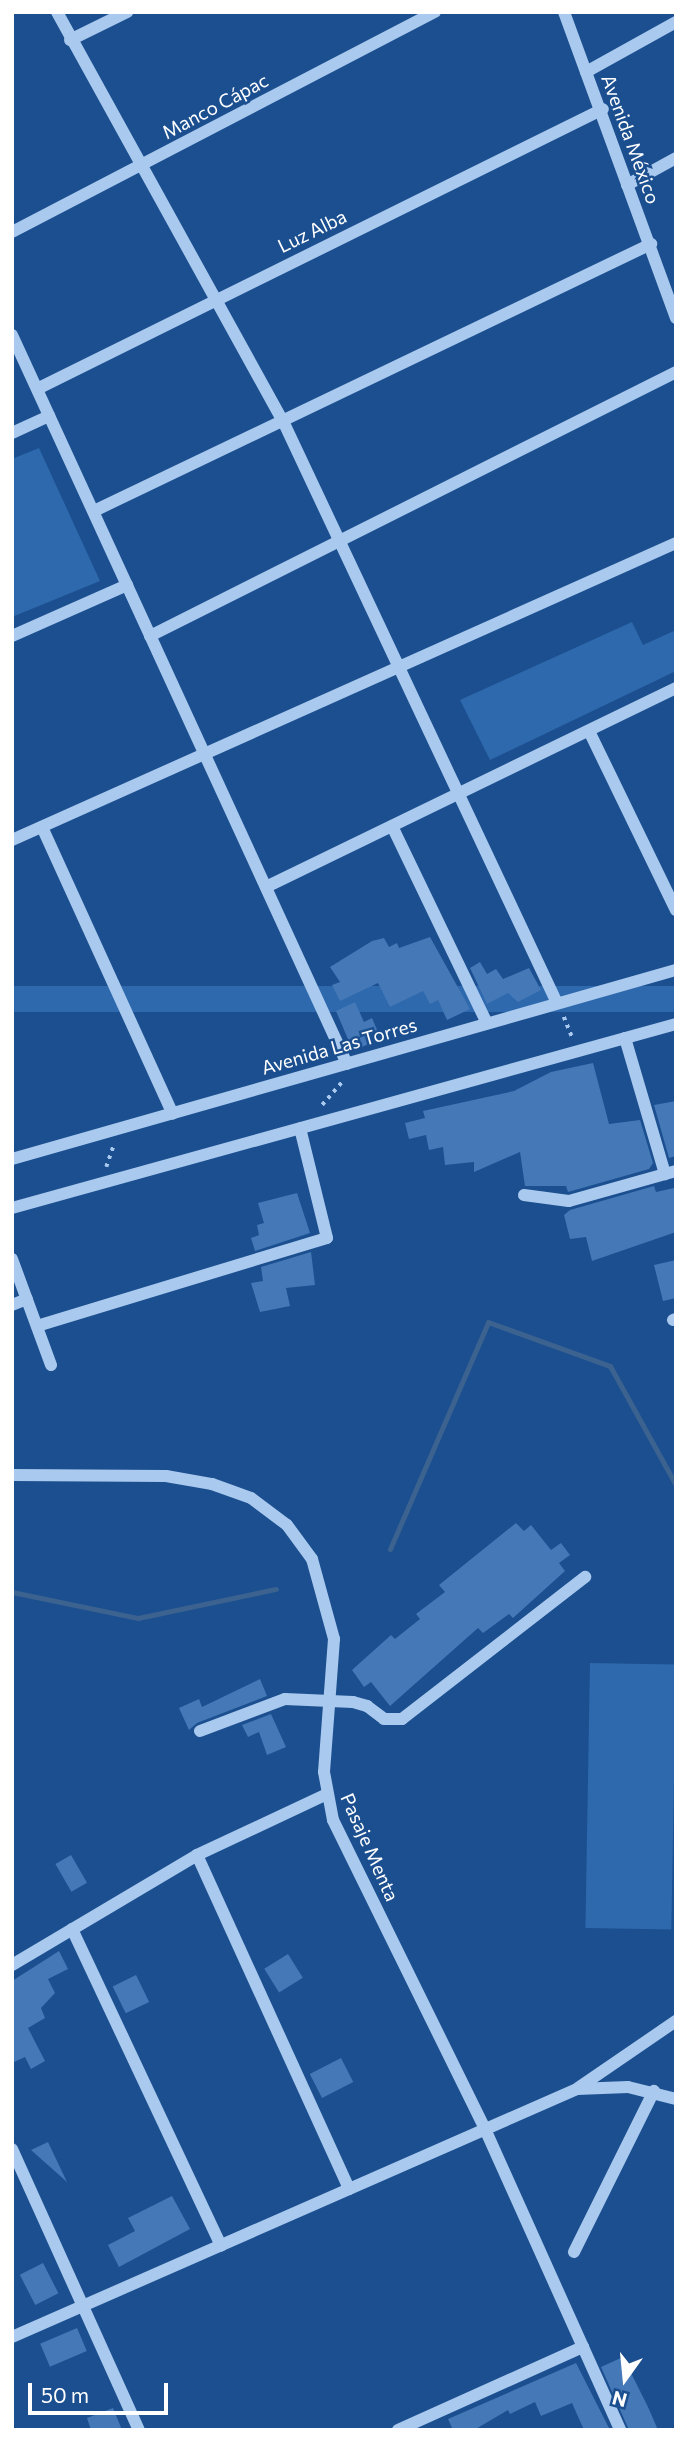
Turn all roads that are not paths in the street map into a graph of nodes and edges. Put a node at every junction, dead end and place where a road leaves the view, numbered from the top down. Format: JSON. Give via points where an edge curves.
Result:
{"nodes":[{"id":1,"x":57,"y":12,"type":"edge"},
{"id":2,"x":127,"y":12,"type":"edge"},
{"id":3,"x":435,"y":12,"type":"edge"},
{"id":4,"x":564,"y":12,"type":"edge"},
{"id":5,"x":676,"y":22,"type":"edge"},
{"id":6,"x":70,"y":40,"type":"junction"},
{"id":7,"x":586,"y":72,"type":"junction"},
{"id":8,"x":603,"y":109,"type":"junction"},
{"id":9,"x":676,"y":158,"type":"edge"},
{"id":10,"x":140,"y":167,"type":"junction"},
{"id":11,"x":627,"y":185,"type":"junction"},
{"id":12,"x":12,"y":232,"type":"edge"},
{"id":13,"x":651,"y":244,"type":"junction"},
{"id":14,"x":671,"y":287,"type":"edge"},
{"id":15,"x":217,"y":300,"type":"junction"},
{"id":16,"x":676,"y":318,"type":"edge"},
{"id":17,"x":12,"y":335,"type":"edge"},
{"id":18,"x":676,"y":372,"type":"edge"},
{"id":19,"x":39,"y":388,"type":"junction"},
{"id":20,"x":49,"y":416,"type":"junction"},
{"id":21,"x":283,"y":421,"type":"junction"},
{"id":22,"x":12,"y":433,"type":"edge"},
{"id":23,"x":94,"y":511,"type":"junction"},
{"id":24,"x":340,"y":543,"type":"junction"},
{"id":25,"x":676,"y":543,"type":"edge"},
{"id":26,"x":127,"y":585,"type":"junction"},
{"id":27,"x":12,"y":636,"type":"edge"},
{"id":28,"x":150,"y":636,"type":"junction"},
{"id":29,"x":399,"y":666,"type":"junction"},
{"id":30,"x":676,"y":688,"type":"edge"},
{"id":31,"x":589,"y":731,"type":"junction"},
{"id":32,"x":205,"y":756,"type":"junction"},
{"id":33,"x":458,"y":794,"type":"junction"},
{"id":34,"x":392,"y":826,"type":"junction"},
{"id":35,"x":42,"y":827,"type":"junction"},
{"id":36,"x":12,"y":840,"type":"edge"},
{"id":37,"x":266,"y":887,"type":"junction"},
{"id":38,"x":676,"y":910,"type":"edge"},
{"id":39,"x":676,"y":970,"type":"edge"},
{"id":40,"x":557,"y":1003,"type":"junction"},
{"id":41,"x":487,"y":1023,"type":"junction"},
{"id":42,"x":676,"y":1024,"type":"edge"},
{"id":43,"x":625,"y":1038,"type":"junction"},
{"id":44,"x":347,"y":1064,"type":"junction"},
{"id":45,"x":173,"y":1114,"type":"junction"},
{"id":46,"x":307,"y":1126,"type":"junction"},
{"id":47,"x":12,"y":1158,"type":"edge"},
{"id":48,"x":671,"y":1173,"type":"edge"},
{"id":49,"x":524,"y":1195,"type":"dead end"},
{"id":50,"x":12,"y":1208,"type":"edge"},
{"id":51,"x":12,"y":1259,"type":"edge"},
{"id":52,"x":27,"y":1299,"type":"junction"},
{"id":53,"x":12,"y":1305,"type":"edge"},
{"id":54,"x":37,"y":1326,"type":"junction"},
{"id":55,"x":51,"y":1365,"type":"dead end"},
{"id":56,"x":12,"y":1475,"type":"edge"},
{"id":57,"x":585,"y":1577,"type":"dead end"},
{"id":58,"x":330,"y":1703,"type":"junction"},
{"id":59,"x":200,"y":1731,"type":"dead end"},
{"id":60,"x":325,"y":1794,"type":"junction"},
{"id":61,"x":197,"y":1855,"type":"junction"},
{"id":62,"x":72,"y":1929,"type":"junction"},
{"id":63,"x":12,"y":1965,"type":"edge"},
{"id":64,"x":676,"y":2021,"type":"edge"},
{"id":65,"x":577,"y":2088,"type":"junction"},
{"id":66,"x":654,"y":2091,"type":"junction"},
{"id":67,"x":674,"y":2097,"type":"edge"},
{"id":68,"x":485,"y":2129,"type":"junction"},
{"id":69,"x":12,"y":2149,"type":"edge"},
{"id":70,"x":349,"y":2189,"type":"junction"},
{"id":71,"x":221,"y":2246,"type":"junction"},
{"id":72,"x":574,"y":2252,"type":"dead end"},
{"id":73,"x":83,"y":2306,"type":"junction"},
{"id":74,"x":12,"y":2337,"type":"edge"},
{"id":75,"x":583,"y":2347,"type":"junction"},
{"id":76,"x":139,"y":2430,"type":"edge"},
{"id":77,"x":398,"y":2430,"type":"edge"},
{"id":78,"x":621,"y":2430,"type":"edge"}],
"edges":[{"from":1,"to":6,"type":"street"},
{"from":2,"to":6,"type":"street"},
{"from":3,"to":10,"type":"street","name":"Manco Cápac"},
{"from":4,"to":7,"type":"street","name":"Avenida México"},
{"from":5,"to":7,"type":"street"},
{"from":6,"to":10,"type":"street"},
{"from":7,"to":8,"type":"street","name":"Avenida México"},
{"from":8,"to":11,"type":"street","name":"Avenida México"},
{"from":8,"to":15,"type":"street","name":"Luz Alba"},
{"from":9,"to":11,"type":"street"},
{"from":10,"to":12,"type":"street","name":"Manco Cápac"},
{"from":10,"to":15,"type":"street"},
{"from":11,"to":13,"type":"street","name":"Avenida México"},
{"from":13,"to":14,"type":"street","name":"Avenida México"},
{"from":13,"to":21,"type":"street"},
{"from":14,"to":16,"type":"street","name":"Avenida México"},
{"from":15,"to":19,"type":"street","name":"Luz Alba"},
{"from":15,"to":21,"type":"street"},
{"from":17,"to":19,"type":"street"},
{"from":18,"to":24,"type":"street"},
{"from":19,"to":20,"type":"street"},
{"from":20,"to":22,"type":"street"},
{"from":20,"to":23,"type":"street"},
{"from":21,"to":23,"type":"street"},
{"from":21,"to":24,"type":"street"},
{"from":23,"to":26,"type":"street"},
{"from":24,"to":28,"type":"street"},
{"from":24,"to":29,"type":"street"},
{"from":25,"to":29,"type":"street"},
{"from":26,"to":27,"type":"street"},
{"from":26,"to":28,"type":"street"},
{"from":28,"to":32,"type":"street"},
{"from":29,"to":32,"type":"street"},
{"from":29,"to":33,"type":"street"},
{"from":30,"to":31,"type":"street"},
{"from":31,"to":33,"type":"street"},
{"from":31,"to":38,"type":"street"},
{"from":32,"to":35,"type":"street"},
{"from":32,"to":37,"type":"street"},
{"from":33,"to":34,"type":"street"},
{"from":33,"to":40,"type":"street"},
{"from":34,"to":37,"type":"street"},
{"from":34,"to":41,"type":"street"},
{"from":35,"to":36,"type":"street"},
{"from":35,"to":45,"type":"street"},
{"from":37,"to":44,"type":"street"},
{"from":39,"to":40,"type":"street","name":"Avenida Las Torres"},
{"from":40,"to":41,"type":"street","name":"Avenida Las Torres"},
{"from":41,"to":44,"type":"street","name":"Avenida Las Torres"},
{"from":42,"to":43,"type":"street"},
{"from":43,"to":46,"type":"street"},
{"from":43,"to":48,"type":"street"},
{"from":44,"to":45,"type":"street","name":"Avenida Las Torres"},
{"from":45,"to":47,"type":"street","name":"Avenida Las Torres"},
{"from":46,"to":50,"type":"street"},
{"from":46,"to":54,"type":"street","via":[[327,1238]]},
{"from":48,"to":49,"type":"street","via":[[569,1201]]},
{"from":51,"to":52,"type":"street"},
{"from":52,"to":53,"type":"street"},
{"from":52,"to":54,"type":"street"},
{"from":54,"to":55,"type":"street"},
{"from":56,"to":58,"type":"street","name":"Pasaje Menta","via":[[166,1476],[212,1484],[251,1498],[287,1525],[312,1559],[322,1583],[334,1639]]},
{"from":57,"to":58,"type":"street","via":[[402,1719],[384,1719],[353,1702]]},
{"from":58,"to":59,"type":"street","via":[[285,1699]]},
{"from":58,"to":60,"type":"street","name":"Pasaje Menta"},
{"from":60,"to":61,"type":"street"},
{"from":60,"to":68,"type":"street","name":"Pasaje Menta","via":[[333,1820]]},
{"from":61,"to":62,"type":"street"},
{"from":61,"to":70,"type":"street"},
{"from":62,"to":63,"type":"street"},
{"from":62,"to":71,"type":"street"},
{"from":64,"to":65,"type":"street"},
{"from":65,"to":66,"type":"street"},
{"from":65,"to":68,"type":"street"},
{"from":66,"to":67,"type":"street"},
{"from":66,"to":72,"type":"street"},
{"from":68,"to":70,"type":"street"},
{"from":68,"to":75,"type":"street","name":"Pasaje Menta"},
{"from":69,"to":73,"type":"street"},
{"from":70,"to":71,"type":"street"},
{"from":71,"to":73,"type":"street"},
{"from":73,"to":74,"type":"street"},
{"from":73,"to":76,"type":"street"},
{"from":75,"to":77,"type":"street"},
{"from":75,"to":78,"type":"street","name":"Pasaje Menta"}]}
